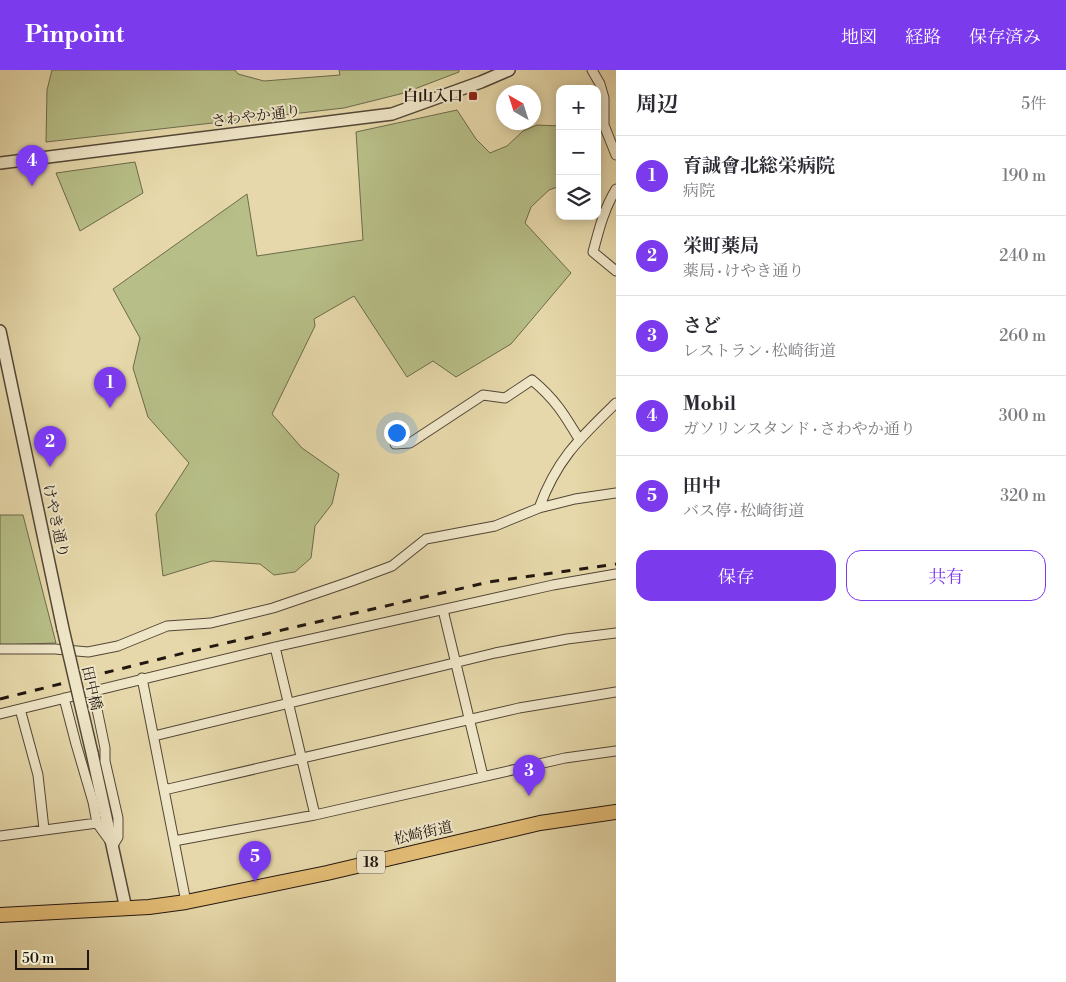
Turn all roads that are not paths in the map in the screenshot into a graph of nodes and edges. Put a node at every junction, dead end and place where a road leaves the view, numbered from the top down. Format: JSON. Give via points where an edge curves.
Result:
{"nodes":[{"id":1,"x":509,"y":70,"type":"edge"},
{"id":2,"x":592,"y":70,"type":"edge"},
{"id":3,"x":616,"y":155,"type":"edge"},
{"id":4,"x":0,"y":163,"type":"edge"},
{"id":5,"x":616,"y":189,"type":"edge"},
{"id":6,"x":616,"y":270,"type":"edge"},
{"id":7,"x":0,"y":331,"type":"edge"},
{"id":8,"x":616,"y":403,"type":"edge"},
{"id":9,"x":579,"y":439,"type":"junction"},
{"id":10,"x":394,"y":444,"type":"dead end"},
{"id":11,"x":616,"y":493,"type":"edge"},
{"id":12,"x":539,"y":508,"type":"junction"},
{"id":13,"x":616,"y":574,"type":"edge"},
{"id":14,"x":443,"y":610,"type":"junction"},
{"id":15,"x":63,"y":629,"type":"joint"},
{"id":16,"x":616,"y":633,"type":"edge"},
{"id":17,"x":276,"y":647,"type":"junction"},
{"id":18,"x":0,"y":649,"type":"edge"},
{"id":19,"x":456,"y":663,"type":"junction"},
{"id":20,"x":142,"y":678,"type":"junction"},
{"id":21,"x":93,"y":690,"type":"junction"},
{"id":22,"x":616,"y":692,"type":"edge"},
{"id":23,"x":64,"y":698,"type":"junction"},
{"id":24,"x":289,"y":704,"type":"junction"},
{"id":25,"x":20,"y":709,"type":"junction"},
{"id":26,"x":0,"y":714,"type":"edge"},
{"id":27,"x":470,"y":719,"type":"junction"},
{"id":28,"x":154,"y":736,"type":"junction"},
{"id":29,"x":616,"y":751,"type":"edge"},
{"id":30,"x":302,"y":759,"type":"junction"},
{"id":31,"x":483,"y":776,"type":"junction"},
{"id":32,"x":164,"y":790,"type":"junction"},
{"id":33,"x":616,"y":812,"type":"edge"},
{"id":34,"x":315,"y":815,"type":"junction"},
{"id":35,"x":97,"y":823,"type":"junction"},
{"id":36,"x":44,"y":830,"type":"junction"},
{"id":37,"x":0,"y":836,"type":"edge"},
{"id":38,"x":174,"y":841,"type":"junction"},
{"id":39,"x":113,"y":845,"type":"junction"},
{"id":40,"x":186,"y":902,"type":"junction"},
{"id":41,"x":126,"y":909,"type":"junction"},
{"id":42,"x":0,"y":915,"type":"edge"}],
"edges":[{"from":1,"to":4,"type":"street","name":"さわやか通り","via":[[392,114]]},
{"from":2,"to":3,"type":"street","via":[[604,98],[604,125]]},
{"from":5,"to":6,"type":"street","via":[[600,222],[594,252]]},
{"from":7,"to":15,"type":"street","name":"けやき通り"},
{"from":8,"to":9,"type":"street"},
{"from":9,"to":10,"type":"street","via":[[560,408],[532,380],[505,398],[483,395],[410,443]]},
{"from":9,"to":12,"type":"street","via":[[555,470]]},
{"from":11,"to":12,"type":"street"},
{"from":12,"to":18,"type":"street","via":[[495,526],[426,539],[392,566],[273,608],[211,623],[167,626],[118,646],[88,652]]},
{"from":13,"to":14,"type":"street"},
{"from":14,"to":17,"type":"street"},
{"from":14,"to":19,"type":"street"},
{"from":15,"to":39,"type":"street","name":"田中橋","bridge":true},
{"from":16,"to":19,"type":"street","via":[[567,639]]},
{"from":17,"to":20,"type":"street"},
{"from":17,"to":24,"type":"street"},
{"from":19,"to":24,"type":"street"},
{"from":19,"to":27,"type":"street"},
{"from":20,"to":21,"type":"street"},
{"from":20,"to":28,"type":"street"},
{"from":21,"to":23,"type":"street"},
{"from":21,"to":39,"type":"street","via":[[118,818],[118,837]]},
{"from":22,"to":27,"type":"street"},
{"from":23,"to":25,"type":"street"},
{"from":23,"to":35,"type":"street"},
{"from":24,"to":28,"type":"street"},
{"from":24,"to":30,"type":"street"},
{"from":25,"to":26,"type":"street"},
{"from":25,"to":36,"type":"street","via":[[38,775]]},
{"from":27,"to":30,"type":"street"},
{"from":27,"to":31,"type":"street"},
{"from":28,"to":32,"type":"street"},
{"from":29,"to":31,"type":"street","via":[[565,758]]},
{"from":30,"to":32,"type":"street"},
{"from":30,"to":34,"type":"street"},
{"from":31,"to":34,"type":"street"},
{"from":32,"to":38,"type":"street"},
{"from":33,"to":40,"type":"main road","name":"松崎街道","number":"18","via":[[540,823]]},
{"from":34,"to":38,"type":"street"},
{"from":35,"to":36,"type":"street"},
{"from":35,"to":39,"type":"street"},
{"from":36,"to":37,"type":"street"},
{"from":38,"to":40,"type":"street"},
{"from":39,"to":41,"type":"street"},
{"from":40,"to":41,"type":"main road","name":"松崎街道","number":"18"},
{"from":41,"to":42,"type":"main road","name":"松崎街道","number":"18"}]}
